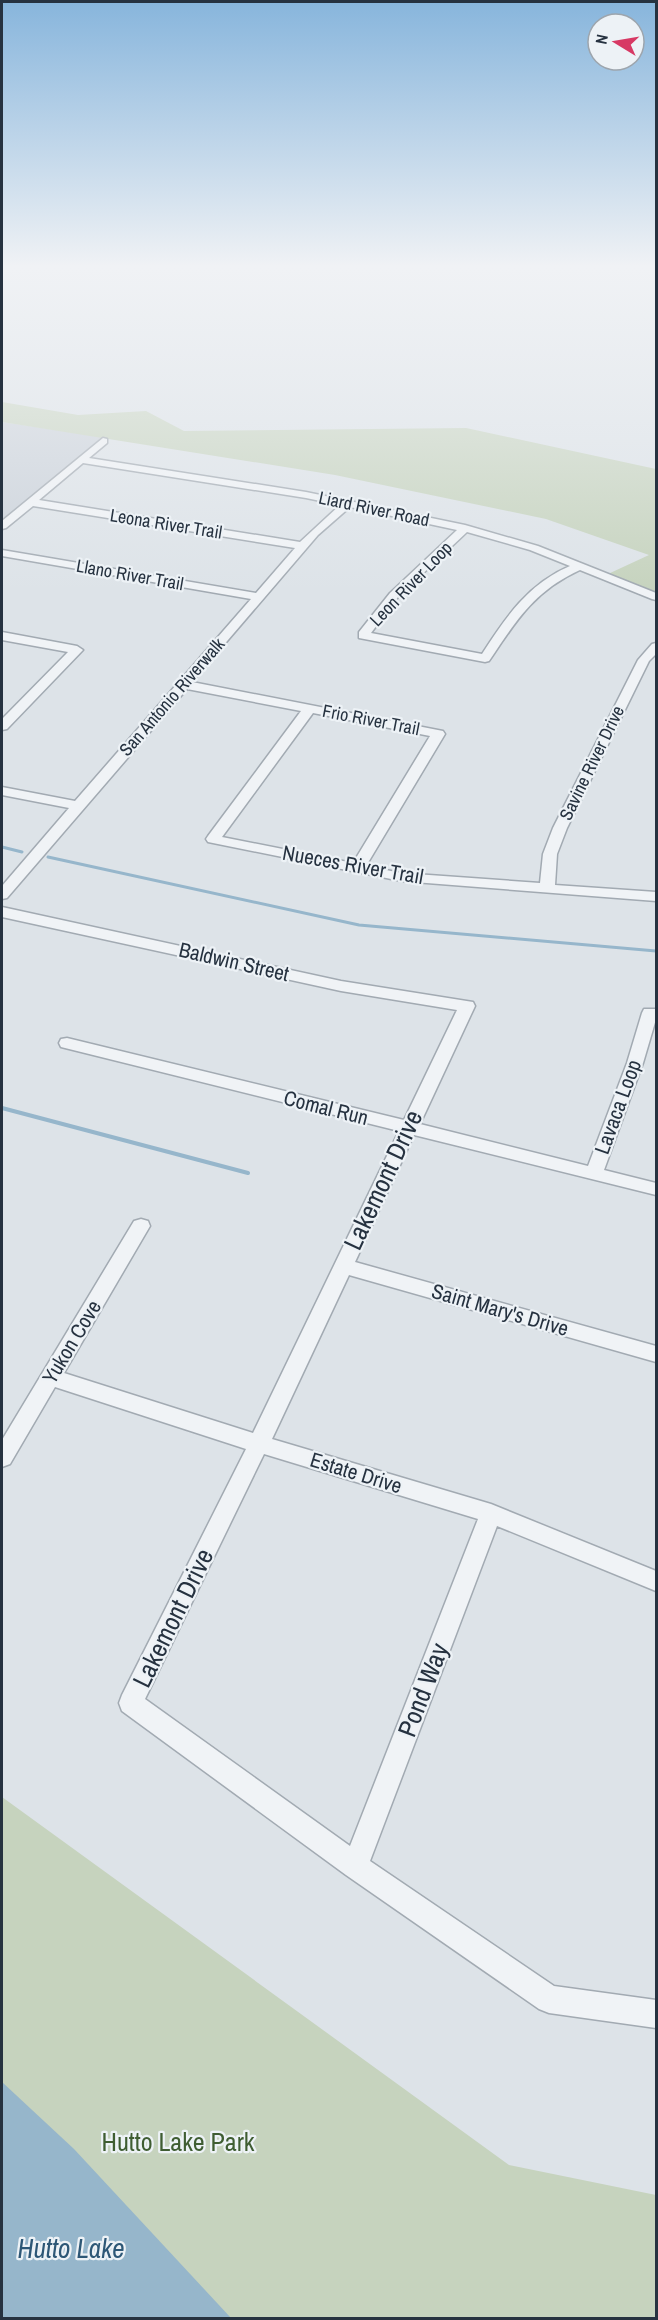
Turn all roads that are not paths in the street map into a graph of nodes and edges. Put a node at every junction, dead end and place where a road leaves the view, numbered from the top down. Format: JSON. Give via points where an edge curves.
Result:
{"nodes":[{"id":1,"x":103,"y":441,"type":"dead end"},
{"id":2,"x":81,"y":460,"type":"junction"},
{"id":3,"x":30,"y":502,"type":"junction"},
{"id":4,"x":348,"y":504,"type":"junction"},
{"id":5,"x":2,"y":526,"type":"edge"},
{"id":6,"x":465,"y":528,"type":"junction"},
{"id":7,"x":303,"y":546,"type":"junction"},
{"id":8,"x":2,"y":553,"type":"edge"},
{"id":9,"x":580,"y":566,"type":"junction"},
{"id":10,"x":258,"y":597,"type":"junction"},
{"id":11,"x":657,"y":597,"type":"edge"},
{"id":12,"x":2,"y":636,"type":"edge"},
{"id":13,"x":657,"y":646,"type":"edge"},
{"id":14,"x":183,"y":684,"type":"junction"},
{"id":15,"x":309,"y":708,"type":"junction"},
{"id":16,"x":2,"y":726,"type":"edge"},
{"id":17,"x":2,"y":791,"type":"edge"},
{"id":18,"x":78,"y":806,"type":"junction"},
{"id":19,"x":357,"y":869,"type":"junction"},
{"id":20,"x":547,"y":888,"type":"junction"},
{"id":21,"x":2,"y":895,"type":"edge"},
{"id":22,"x":657,"y":897,"type":"edge"},
{"id":23,"x":2,"y":912,"type":"edge"},
{"id":24,"x":467,"y":1006,"type":"joint"},
{"id":25,"x":657,"y":1014,"type":"edge"},
{"id":26,"x":66,"y":1043,"type":"dead end"},
{"id":27,"x":407,"y":1129,"type":"junction"},
{"id":28,"x":594,"y":1173,"type":"junction"},
{"id":29,"x":657,"y":1189,"type":"edge"},
{"id":30,"x":141,"y":1226,"type":"dead end"},
{"id":31,"x":343,"y":1266,"type":"junction"},
{"id":32,"x":657,"y":1354,"type":"edge"},
{"id":33,"x":51,"y":1377,"type":"junction"},
{"id":34,"x":259,"y":1444,"type":"junction"},
{"id":35,"x":2,"y":1458,"type":"edge"},
{"id":36,"x":491,"y":1513,"type":"junction"},
{"id":37,"x":657,"y":1581,"type":"edge"},
{"id":38,"x":355,"y":1866,"type":"junction"},
{"id":39,"x":657,"y":2014,"type":"edge"}],
"edges":[{"from":1,"to":2,"type":"street"},
{"from":2,"to":3,"type":"street"},
{"from":2,"to":4,"type":"street","name":"Liard River Road"},
{"from":3,"to":5,"type":"street"},
{"from":3,"to":7,"type":"street","name":"Leona River Trail"},
{"from":4,"to":6,"type":"street","name":"Liard River Road"},
{"from":4,"to":7,"type":"street","name":"San Antonio Riverwalk"},
{"from":6,"to":9,"type":"street","name":"Liard River Road"},
{"from":6,"to":9,"type":"street","name":"Leon River Loop","via":[[394,595],[363,635],[485,658],[533,595],[546,583]]},
{"from":7,"to":10,"type":"street","name":"San Antonio Riverwalk"},
{"from":8,"to":10,"type":"street","name":"Llano River Trail"},
{"from":9,"to":11,"type":"street","name":"Liard River Road"},
{"from":10,"to":14,"type":"street","name":"San Antonio Riverwalk"},
{"from":12,"to":16,"type":"street","via":[[77,650]]},
{"from":13,"to":20,"type":"street","name":"Savine River Drive","via":[[644,660],[560,828],[550,854]]},
{"from":14,"to":15,"type":"street","name":"Frio River Trail"},
{"from":14,"to":18,"type":"street","name":"San Antonio Riverwalk"},
{"from":15,"to":19,"type":"street","name":"Frio River Trail","via":[[438,734]]},
{"from":15,"to":19,"type":"street","name":"Nueces River Trail","via":[[213,839]]},
{"from":17,"to":18,"type":"street"},
{"from":18,"to":21,"type":"street","name":"San Antonio Riverwalk"},
{"from":19,"to":20,"type":"street","name":"Nueces River Trail","via":[[401,877]]},
{"from":20,"to":22,"type":"street","name":"Nueces River Trail"},
{"from":23,"to":24,"type":"street","name":"Baldwin Street","via":[[341,986]]},
{"from":24,"to":27,"type":"street","name":"Lakemont Drive"},
{"from":25,"to":28,"type":"street","name":"Lavaca Loop","via":[[650,1013]]},
{"from":26,"to":27,"type":"street","name":"Comal Run"},
{"from":27,"to":28,"type":"street","name":"Comal Run"},
{"from":27,"to":31,"type":"street","name":"Lakemont Drive"},
{"from":28,"to":29,"type":"street","name":"Comal Run"},
{"from":30,"to":33,"type":"street","name":"Yukon Cove"},
{"from":31,"to":32,"type":"street","name":"Saint Mary's Drive"},
{"from":31,"to":34,"type":"street","name":"Lakemont Drive"},
{"from":33,"to":34,"type":"street","name":"Estate Drive"},
{"from":33,"to":35,"type":"street","name":"Yukon Cove"},
{"from":34,"to":36,"type":"street","name":"Estate Drive"},
{"from":34,"to":38,"type":"street","name":"Lakemont Drive","via":[[131,1703]]},
{"from":36,"to":37,"type":"street","name":"Estate Drive"},
{"from":36,"to":38,"type":"street","name":"Pond Way"},
{"from":38,"to":39,"type":"street","name":"Lakemont Drive","via":[[549,1999]]}]}
